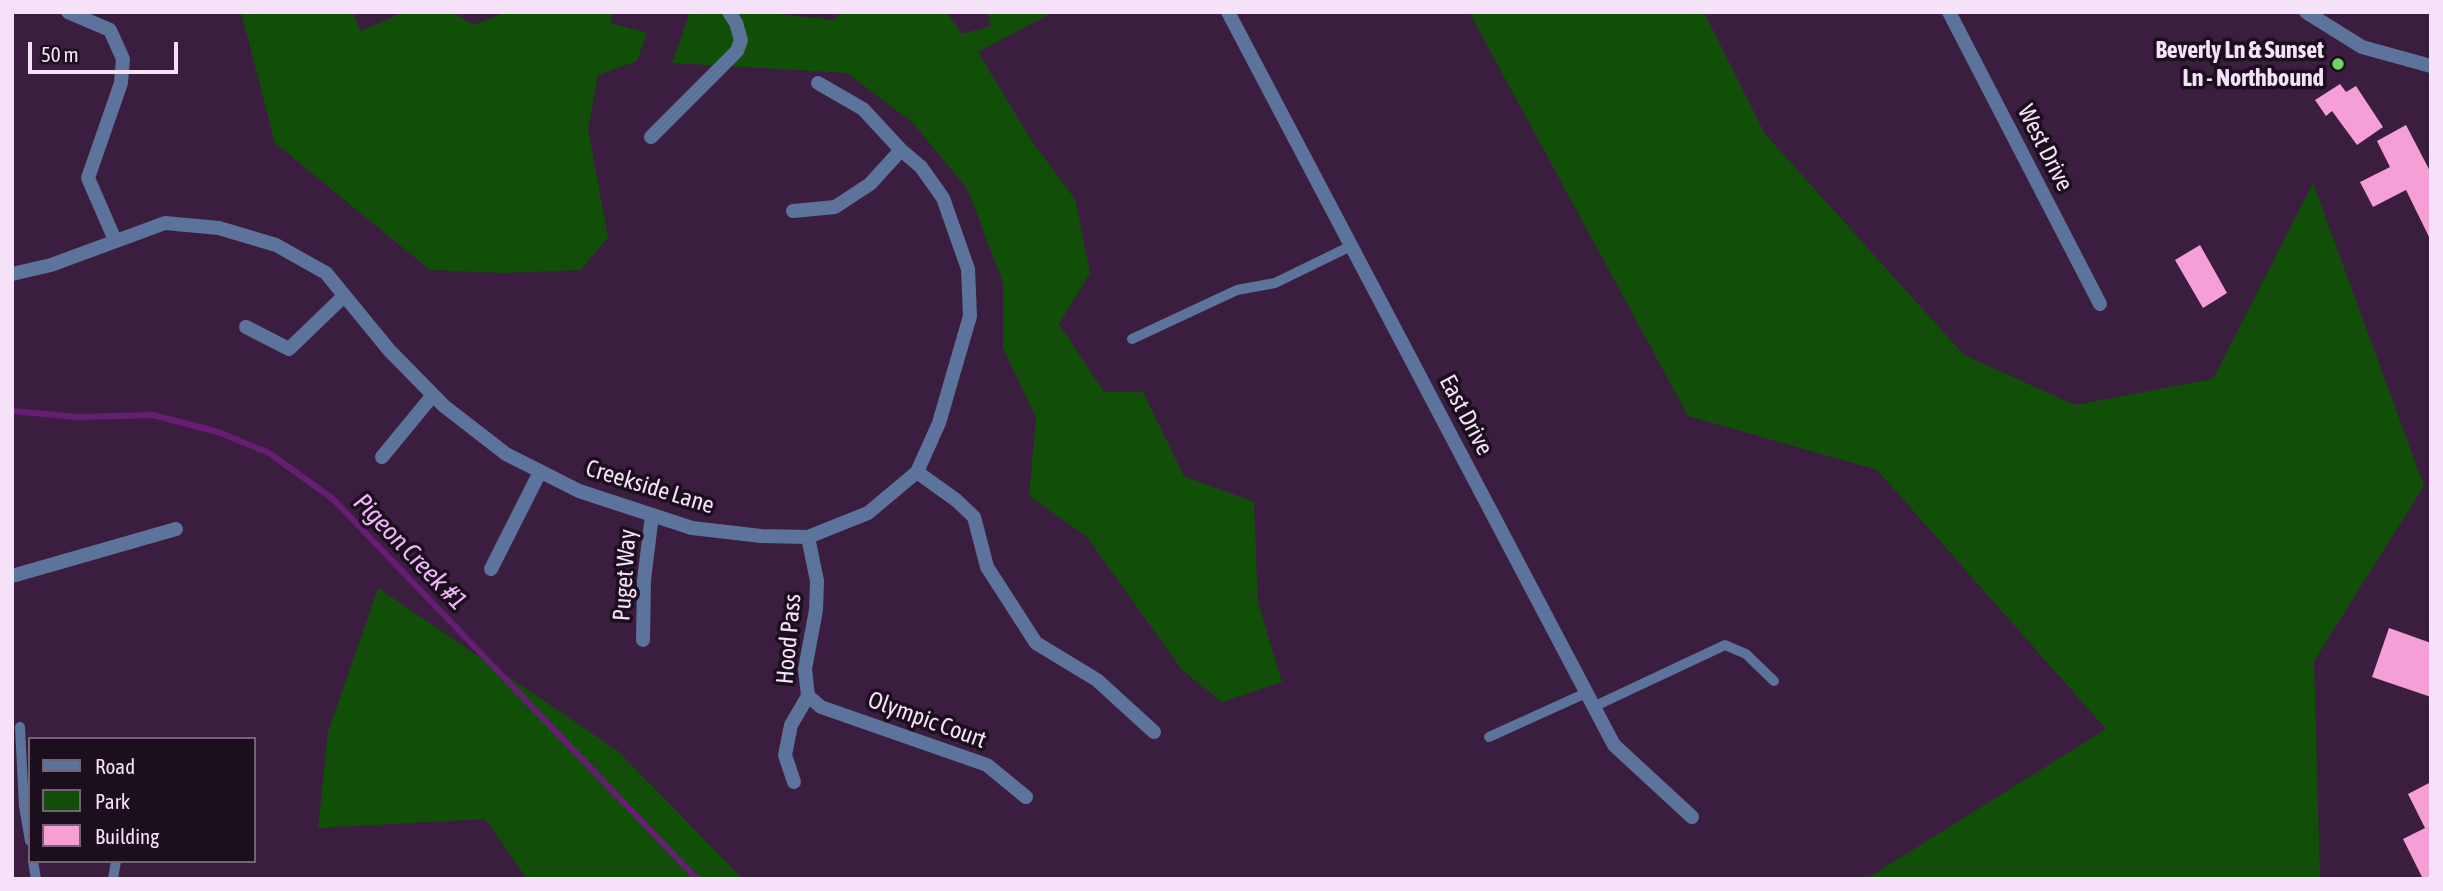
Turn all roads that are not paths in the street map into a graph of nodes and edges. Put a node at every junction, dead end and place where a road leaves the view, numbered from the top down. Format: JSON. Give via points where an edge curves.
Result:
{"nodes":[{"id":1,"x":68,"y":12,"type":"edge"},
{"id":2,"x":729,"y":12,"type":"edge"},
{"id":3,"x":1228,"y":12,"type":"edge"},
{"id":4,"x":1949,"y":12,"type":"edge"},
{"id":5,"x":2305,"y":12,"type":"edge"},
{"id":6,"x":2431,"y":66,"type":"edge"},
{"id":7,"x":818,"y":83,"type":"dead end"},
{"id":8,"x":650,"y":137,"type":"dead end"},
{"id":9,"x":901,"y":150,"type":"junction"},
{"id":10,"x":793,"y":211,"type":"dead end"},
{"id":11,"x":115,"y":240,"type":"junction"},
{"id":12,"x":1351,"y":246,"type":"junction"},
{"id":13,"x":12,"y":274,"type":"edge"},
{"id":14,"x":344,"y":296,"type":"junction"},
{"id":15,"x":2100,"y":304,"type":"dead end"},
{"id":16,"x":246,"y":327,"type":"dead end"},
{"id":17,"x":1132,"y":339,"type":"dead end"},
{"id":18,"x":433,"y":395,"type":"junction"},
{"id":19,"x":383,"y":457,"type":"dead end"},
{"id":20,"x":540,"y":471,"type":"junction"},
{"id":21,"x":917,"y":472,"type":"junction"},
{"id":22,"x":652,"y":515,"type":"junction"},
{"id":23,"x":176,"y":529,"type":"dead end"},
{"id":24,"x":808,"y":537,"type":"junction"},
{"id":25,"x":491,"y":569,"type":"dead end"},
{"id":26,"x":12,"y":576,"type":"edge"},
{"id":27,"x":643,"y":640,"type":"dead end"},
{"id":28,"x":1774,"y":681,"type":"dead end"},
{"id":29,"x":1586,"y":693,"type":"junction"},
{"id":30,"x":808,"y":696,"type":"junction"},
{"id":31,"x":1593,"y":707,"type":"junction"},
{"id":32,"x":20,"y":727,"type":"dead end"},
{"id":33,"x":1154,"y":732,"type":"dead end"},
{"id":34,"x":1489,"y":737,"type":"dead end"},
{"id":35,"x":794,"y":782,"type":"dead end"},
{"id":36,"x":1026,"y":797,"type":"dead end"},
{"id":37,"x":1692,"y":817,"type":"dead end"},
{"id":38,"x":28,"y":830,"type":"edge"}],
"edges":[{"from":1,"to":11,"type":"street","via":[[110,30],[124,59],[121,83],[88,178]]},
{"from":2,"to":8,"type":"street","via":[[741,40],[737,51]]},
{"from":3,"to":12,"type":"street","name":"East Drive"},
{"from":4,"to":15,"type":"street","name":"West Drive"},
{"from":5,"to":6,"type":"street","via":[[2362,47]]},
{"from":7,"to":9,"type":"street","name":"Creekside Lane","via":[[863,109]]},
{"from":9,"to":10,"type":"street","via":[[870,184],[835,207]]},
{"from":9,"to":21,"type":"street","name":"Creekside Lane","via":[[921,167],[943,198],[968,269],[970,304],[939,423]]},
{"from":11,"to":13,"type":"street","name":"Creekside Lane","via":[[51,265]]},
{"from":11,"to":14,"type":"street","name":"Creekside Lane","via":[[165,223],[219,228],[276,245],[326,273]]},
{"from":12,"to":17,"type":"lane","via":[[1275,283],[1237,290]]},
{"from":12,"to":29,"type":"street","name":"East Drive"},
{"from":14,"to":16,"type":"street","via":[[289,349]]},
{"from":14,"to":18,"type":"street","name":"Creekside Lane"},
{"from":18,"to":19,"type":"street"},
{"from":18,"to":20,"type":"street","name":"Creekside Lane","via":[[506,454]]},
{"from":20,"to":22,"type":"street","name":"Creekside Lane","via":[[579,491]]},
{"from":20,"to":25,"type":"street"},
{"from":21,"to":24,"type":"street","name":"Creekside Lane","via":[[868,513]]},
{"from":21,"to":33,"type":"street","via":[[974,517],[987,567],[1036,642],[1097,680]]},
{"from":22,"to":24,"type":"street","name":"Creekside Lane","via":[[692,527]]},
{"from":22,"to":27,"type":"street","name":"Puget Way"},
{"from":23,"to":26,"type":"street"},
{"from":24,"to":30,"type":"street","name":"Hood Pass","via":[[817,581],[805,669]]},
{"from":28,"to":31,"type":"lane","via":[[1746,654],[1725,645]]},
{"from":29,"to":31,"type":"street","name":"East Drive"},
{"from":29,"to":34,"type":"lane"},
{"from":30,"to":35,"type":"street","name":"Hood Pass","via":[[791,725],[785,755]]},
{"from":30,"to":36,"type":"street","name":"Olympic Court","via":[[821,706],[987,765]]},
{"from":31,"to":37,"type":"street","name":"East Drive","via":[[1614,745]]},
{"from":32,"to":38,"type":"lane"}]}
